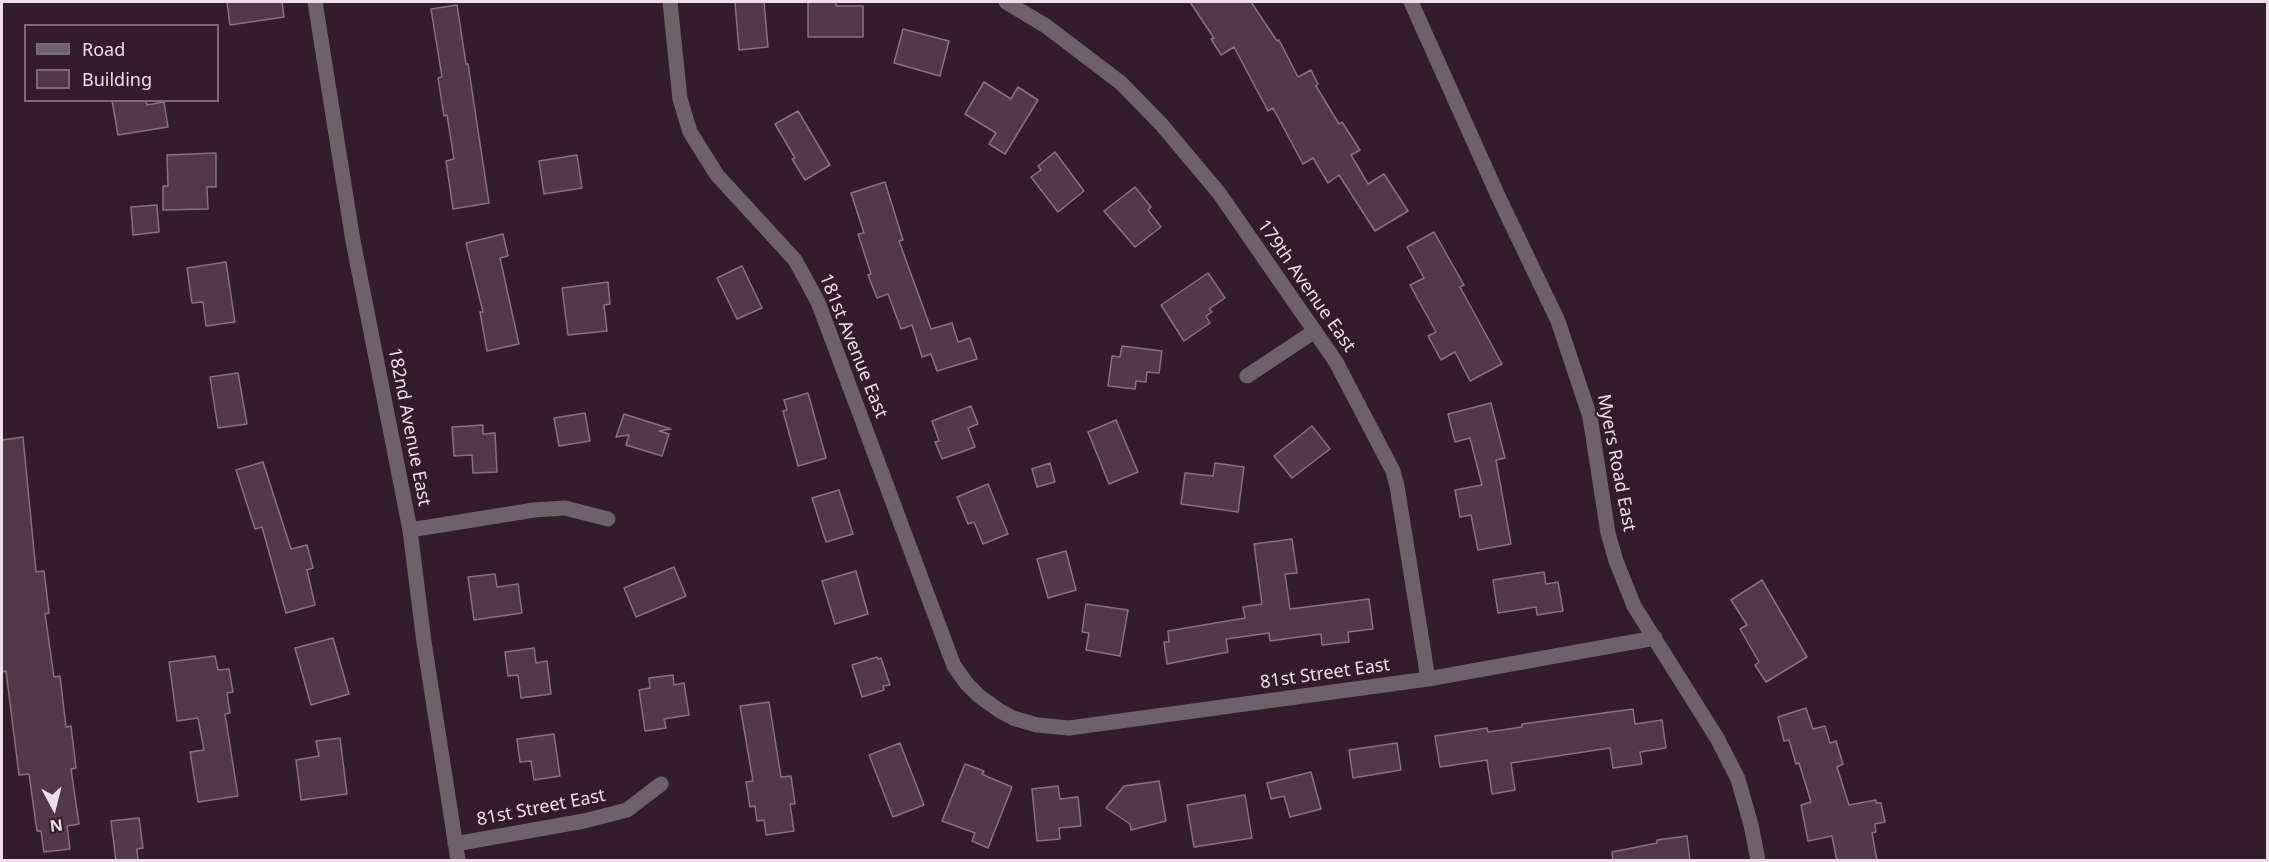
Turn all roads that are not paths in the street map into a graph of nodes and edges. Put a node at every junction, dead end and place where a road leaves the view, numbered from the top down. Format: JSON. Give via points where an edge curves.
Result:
{"nodes":[{"id":1,"x":315,"y":2,"type":"edge"},
{"id":2,"x":670,"y":2,"type":"edge"},
{"id":3,"x":1006,"y":2,"type":"edge"},
{"id":4,"x":1411,"y":2,"type":"edge"},
{"id":5,"x":1315,"y":331,"type":"junction"},
{"id":6,"x":1247,"y":376,"type":"dead end"},
{"id":7,"x":608,"y":519,"type":"dead end"},
{"id":8,"x":410,"y":530,"type":"junction"},
{"id":9,"x":1655,"y":638,"type":"junction"},
{"id":10,"x":1428,"y":679,"type":"junction"},
{"id":11,"x":1000,"y":711,"type":"joint"},
{"id":12,"x":661,"y":784,"type":"dead end"},
{"id":13,"x":455,"y":844,"type":"junction"},
{"id":14,"x":458,"y":861,"type":"edge"},
{"id":15,"x":1758,"y":861,"type":"edge"}],
"edges":[{"from":1,"to":8,"type":"street","name":"182nd Avenue East","via":[[353,242]]},
{"from":2,"to":11,"type":"street","name":"181st Avenue East","via":[[680,99],[690,132],[717,175],[795,260],[812,291],[954,666],[979,696]]},
{"from":3,"to":5,"type":"street","name":"179th Avenue East","via":[[1086,55],[1153,116],[1219,194]]},
{"from":4,"to":9,"type":"street","name":"Myers Road East","via":[[1558,321],[1590,417],[1616,561],[1634,606]]},
{"from":5,"to":6,"type":"street"},
{"from":5,"to":10,"type":"street","name":"179th Avenue East","via":[[1336,362],[1393,471]]},
{"from":7,"to":8,"type":"street","via":[[565,508]]},
{"from":8,"to":13,"type":"street","name":"182nd Avenue East"},
{"from":9,"to":10,"type":"street","name":"81st Street East"},
{"from":9,"to":15,"type":"street","name":"Myers Road East","via":[[1738,779]]},
{"from":10,"to":11,"type":"street","name":"81st Street East","via":[[1069,728],[1037,725]]},
{"from":12,"to":13,"type":"street","name":"81st Street East","via":[[627,810]]},
{"from":13,"to":14,"type":"street","name":"182nd Avenue East"}]}
